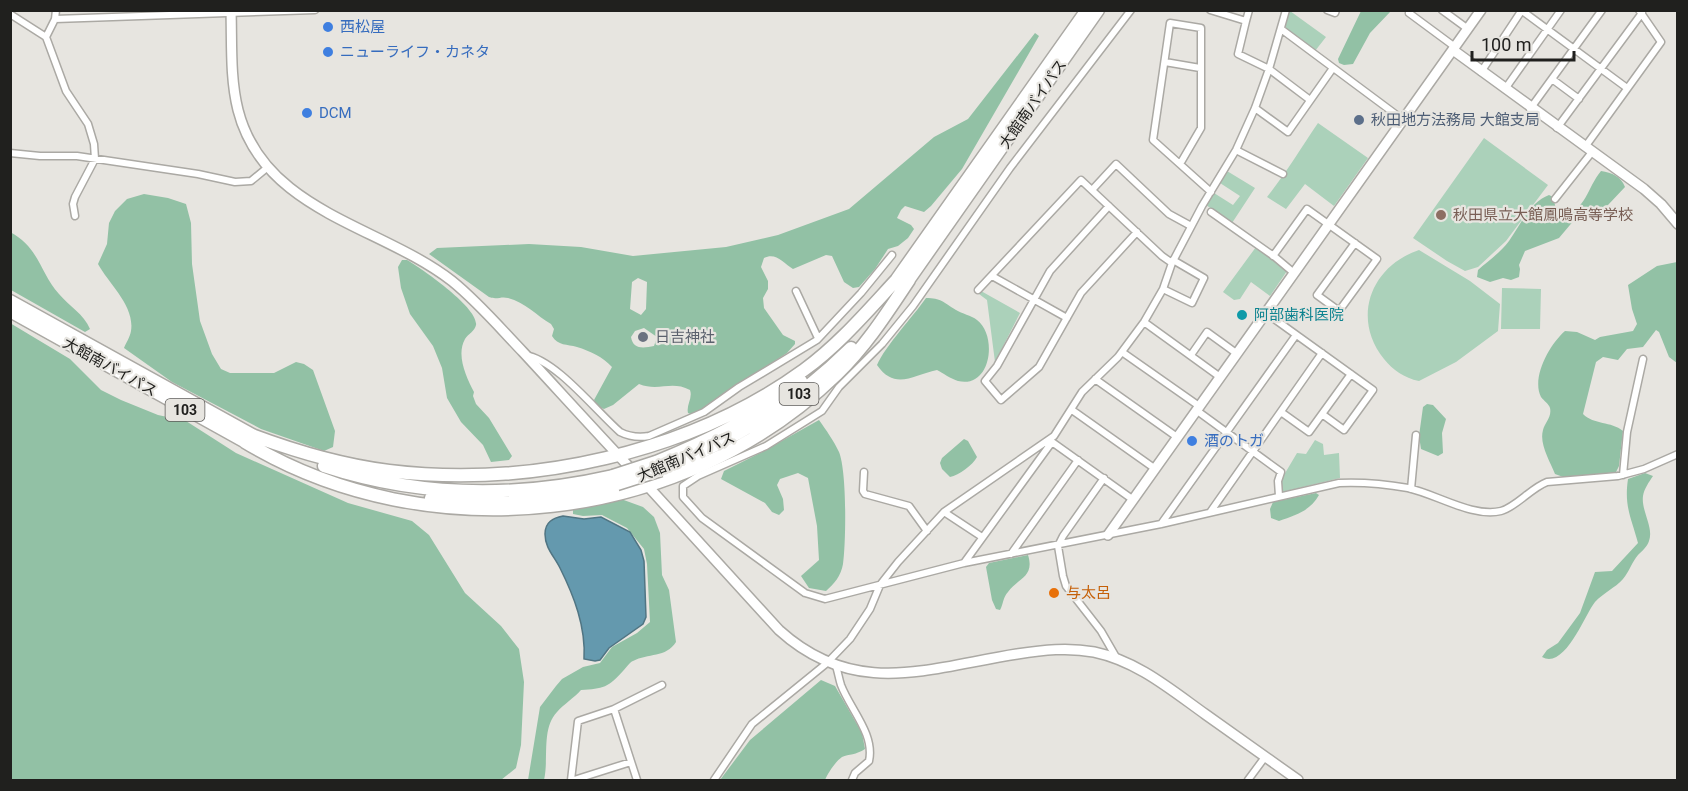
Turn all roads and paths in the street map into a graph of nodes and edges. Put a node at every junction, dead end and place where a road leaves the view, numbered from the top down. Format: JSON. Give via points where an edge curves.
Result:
{"nodes":[{"id":1,"x":56,"y":10,"type":"edge"},
{"id":2,"x":315,"y":10,"type":"edge"},
{"id":3,"x":1078,"y":10,"type":"edge"},
{"id":4,"x":1087,"y":10,"type":"edge"},
{"id":5,"x":1098,"y":10,"type":"edge"},
{"id":6,"x":1104,"y":10,"type":"edge"},
{"id":7,"x":1131,"y":10,"type":"edge"},
{"id":8,"x":1210,"y":10,"type":"edge"},
{"id":9,"x":1249,"y":10,"type":"edge"},
{"id":10,"x":1286,"y":10,"type":"edge"},
{"id":11,"x":1327,"y":10,"type":"edge"},
{"id":12,"x":1336,"y":10,"type":"edge"},
{"id":13,"x":1442,"y":10,"type":"edge"},
{"id":14,"x":1481,"y":10,"type":"edge"},
{"id":15,"x":1561,"y":10,"type":"edge"},
{"id":16,"x":1602,"y":10,"type":"edge"},
{"id":17,"x":1522,"y":11,"type":"edge"},
{"id":18,"x":231,"y":12,"type":"edge"},
{"id":19,"x":1640,"y":12,"type":"edge"},
{"id":20,"x":1409,"y":13,"type":"dead end"},
{"id":21,"x":10,"y":14,"type":"edge"},
{"id":22,"x":55,"y":19,"type":"junction"},
{"id":23,"x":1246,"y":21,"type":"junction"},
{"id":24,"x":1281,"y":29,"type":"junction"},
{"id":25,"x":1468,"y":29,"type":"junction"},
{"id":26,"x":1547,"y":30,"type":"junction"},
{"id":27,"x":46,"y":37,"type":"junction"},
{"id":28,"x":1454,"y":49,"type":"junction"},
{"id":29,"x":1574,"y":49,"type":"junction"},
{"id":30,"x":1165,"y":62,"type":"junction"},
{"id":31,"x":1200,"y":68,"type":"junction"},
{"id":32,"x":1333,"y":68,"type":"junction"},
{"id":33,"x":1269,"y":69,"type":"junction"},
{"id":34,"x":1600,"y":69,"type":"junction"},
{"id":35,"x":1481,"y":72,"type":"junction"},
{"id":36,"x":1552,"y":79,"type":"junction"},
{"id":37,"x":1627,"y":88,"type":"junction"},
{"id":38,"x":1505,"y":89,"type":"junction"},
{"id":39,"x":1579,"y":99,"type":"junction"},
{"id":40,"x":1310,"y":100,"type":"junction"},
{"id":41,"x":1255,"y":108,"type":"junction"},
{"id":42,"x":1530,"y":109,"type":"junction"},
{"id":43,"x":1402,"y":119,"type":"junction"},
{"id":44,"x":1014,"y":123,"type":"junction"},
{"id":45,"x":1557,"y":128,"type":"junction"},
{"id":46,"x":1589,"y":149,"type":"junction"},
{"id":47,"x":1236,"y":150,"type":"junction"},
{"id":48,"x":10,"y":153,"type":"edge"},
{"id":49,"x":95,"y":159,"type":"junction"},
{"id":50,"x":1180,"y":164,"type":"junction"},
{"id":51,"x":268,"y":167,"type":"junction"},
{"id":52,"x":1282,"y":174,"type":"dead end"},
{"id":53,"x":1092,"y":190,"type":"junction"},
{"id":54,"x":1211,"y":192,"type":"junction"},
{"id":55,"x":1555,"y":199,"type":"dead end"},
{"id":56,"x":1109,"y":207,"type":"junction"},
{"id":57,"x":1210,"y":212,"type":"dead end"},
{"id":58,"x":75,"y":216,"type":"dead end"},
{"id":59,"x":1328,"y":224,"type":"junction"},
{"id":60,"x":1677,"y":224,"type":"edge"},
{"id":61,"x":1191,"y":226,"type":"junction"},
{"id":62,"x":1137,"y":232,"type":"junction"},
{"id":63,"x":1355,"y":243,"type":"junction"},
{"id":64,"x":892,"y":255,"type":"dead end"},
{"id":65,"x":1273,"y":256,"type":"junction"},
{"id":66,"x":1173,"y":261,"type":"junction"},
{"id":67,"x":1294,"y":273,"type":"junction"},
{"id":68,"x":992,"y":276,"type":"junction"},
{"id":69,"x":905,"y":277,"type":"junction"},
{"id":70,"x":1163,"y":289,"type":"junction"},
{"id":71,"x":978,"y":290,"type":"dead end"},
{"id":72,"x":795,"y":291,"type":"dead end"},
{"id":73,"x":1034,"y":300,"type":"junction"},
{"id":74,"x":10,"y":301,"type":"edge"},
{"id":75,"x":10,"y":311,"type":"edge"},
{"id":76,"x":1266,"y":313,"type":"junction"},
{"id":77,"x":1067,"y":318,"type":"junction"},
{"id":78,"x":1144,"y":322,"type":"junction"},
{"id":79,"x":61,"y":334,"type":"junction"},
{"id":80,"x":1296,"y":335,"type":"junction"},
{"id":81,"x":818,"y":338,"type":"junction"},
{"id":82,"x":1122,"y":351,"type":"junction"},
{"id":83,"x":1236,"y":353,"type":"junction"},
{"id":84,"x":1323,"y":353,"type":"junction"},
{"id":85,"x":525,"y":354,"type":"junction"},
{"id":86,"x":1191,"y":355,"type":"junction"},
{"id":87,"x":1643,"y":359,"type":"dead end"},
{"id":88,"x":1351,"y":374,"type":"junction"},
{"id":89,"x":1220,"y":377,"type":"junction"},
{"id":90,"x":1095,"y":379,"type":"junction"},
{"id":91,"x":1198,"y":408,"type":"junction"},
{"id":92,"x":1072,"y":410,"type":"junction"},
{"id":93,"x":1281,"y":412,"type":"junction"},
{"id":94,"x":1322,"y":414,"type":"junction"},
{"id":95,"x":1226,"y":432,"type":"junction"},
{"id":96,"x":1416,"y":435,"type":"dead end"},
{"id":97,"x":1177,"y":437,"type":"junction"},
{"id":98,"x":1051,"y":440,"type":"junction"},
{"id":99,"x":1253,"y":452,"type":"junction"},
{"id":100,"x":1677,"y":454,"type":"edge"},
{"id":101,"x":618,"y":455,"type":"junction"},
{"id":102,"x":1078,"y":459,"type":"junction"},
{"id":103,"x":306,"y":464,"type":"junction"},
{"id":104,"x":1154,"y":468,"type":"junction"},
{"id":105,"x":864,"y":472,"type":"dead end"},
{"id":106,"x":1623,"y":475,"type":"junction"},
{"id":107,"x":1104,"y":478,"type":"junction"},
{"id":108,"x":647,"y":486,"type":"junction"},
{"id":109,"x":1411,"y":489,"type":"junction"},
{"id":110,"x":1279,"y":496,"type":"junction"},
{"id":111,"x":544,"y":498,"type":"junction"},
{"id":112,"x":1132,"y":499,"type":"junction"},
{"id":113,"x":1211,"y":511,"type":"junction"},
{"id":114,"x":944,"y":512,"type":"junction"},
{"id":115,"x":1161,"y":524,"type":"junction"},
{"id":116,"x":927,"y":531,"type":"junction"},
{"id":117,"x":1108,"y":535,"type":"junction"},
{"id":118,"x":982,"y":537,"type":"junction"},
{"id":119,"x":1058,"y":546,"type":"junction"},
{"id":120,"x":1011,"y":554,"type":"junction"},
{"id":121,"x":964,"y":563,"type":"junction"},
{"id":122,"x":880,"y":585,"type":"junction"},
{"id":123,"x":1116,"y":657,"type":"junction"},
{"id":124,"x":832,"y":664,"type":"junction"},
{"id":125,"x":662,"y":685,"type":"dead end"},
{"id":126,"x":614,"y":709,"type":"junction"},
{"id":127,"x":1265,"y":757,"type":"junction"},
{"id":128,"x":631,"y":762,"type":"junction"},
{"id":129,"x":572,"y":780,"type":"edge"},
{"id":130,"x":638,"y":780,"type":"edge"},
{"id":131,"x":714,"y":780,"type":"edge"},
{"id":132,"x":852,"y":780,"type":"edge"},
{"id":133,"x":1248,"y":780,"type":"edge"},
{"id":134,"x":1298,"y":780,"type":"edge"}],
"edges":[{"from":1,"to":22,"type":"street"},
{"from":2,"to":18,"type":"street"},
{"from":3,"to":44,"type":"highway"},
{"from":4,"to":44,"type":"highway","name":"大館南バイパス","number":"103"},
{"from":5,"to":44,"type":"highway","name":"大館南バイパス","number":"103"},
{"from":6,"to":44,"type":"highway"},
{"from":7,"to":122,"type":"street","via":[[1010,168],[913,306],[822,411],[766,446],[683,486],[683,497],[702,518],[805,593],[825,599]]},
{"from":8,"to":23,"type":"street"},
{"from":9,"to":23,"type":"street"},
{"from":10,"to":24,"type":"street"},
{"from":11,"to":12,"type":"street","via":[[1335,14]]},
{"from":13,"to":25,"type":"street"},
{"from":14,"to":25,"type":"street"},
{"from":15,"to":26,"type":"street"},
{"from":16,"to":29,"type":"street"},
{"from":17,"to":26,"type":"street"},
{"from":17,"to":35,"type":"street"},
{"from":18,"to":22,"type":"street"},
{"from":18,"to":51,"type":"street","via":[[233,80],[239,112],[250,140]]},
{"from":19,"to":34,"type":"street"},
{"from":19,"to":37,"type":"street","via":[[1661,42]]},
{"from":20,"to":28,"type":"street"},
{"from":21,"to":27,"type":"street"},
{"from":22,"to":27,"type":"street"},
{"from":23,"to":33,"type":"street","via":[[1238,54]]},
{"from":24,"to":32,"type":"street"},
{"from":24,"to":33,"type":"street"},
{"from":25,"to":28,"type":"street"},
{"from":26,"to":29,"type":"street"},
{"from":26,"to":38,"type":"street"},
{"from":27,"to":49,"type":"street","via":[[66,91],[88,124]]},
{"from":28,"to":35,"type":"street"},
{"from":28,"to":43,"type":"street"},
{"from":29,"to":34,"type":"street"},
{"from":29,"to":36,"type":"street"},
{"from":30,"to":31,"type":"street"},
{"from":30,"to":31,"type":"street","via":[[1170,23],[1201,28]]},
{"from":30,"to":50,"type":"street","via":[[1153,140]]},
{"from":31,"to":50,"type":"street","via":[[1201,128]]},
{"from":32,"to":40,"type":"street"},
{"from":32,"to":43,"type":"street"},
{"from":33,"to":40,"type":"street"},
{"from":33,"to":41,"type":"street"},
{"from":34,"to":37,"type":"street"},
{"from":34,"to":39,"type":"street"},
{"from":35,"to":38,"type":"street"},
{"from":36,"to":39,"type":"street"},
{"from":36,"to":42,"type":"street"},
{"from":37,"to":46,"type":"street"},
{"from":38,"to":42,"type":"street"},
{"from":39,"to":45,"type":"street"},
{"from":40,"to":41,"type":"street","via":[[1288,132]]},
{"from":41,"to":47,"type":"street"},
{"from":42,"to":45,"type":"street"},
{"from":43,"to":59,"type":"street"},
{"from":44,"to":69,"type":"highway","name":"大館南バイパス","number":"103"},
{"from":45,"to":46,"type":"street"},
{"from":46,"to":55,"type":"street"},
{"from":46,"to":60,"type":"street","via":[[1644,189]]},
{"from":47,"to":52,"type":"street"},
{"from":47,"to":54,"type":"street"},
{"from":48,"to":49,"type":"street"},
{"from":49,"to":51,"type":"street","via":[[235,182],[251,180]]},
{"from":49,"to":58,"type":"street","via":[[75,197]]},
{"from":50,"to":54,"type":"street"},
{"from":51,"to":85,"type":"street","via":[[308,202],[403,250],[452,281]]},
{"from":53,"to":56,"type":"street"},
{"from":53,"to":61,"type":"street","via":[[1116,164],[1169,214]]},
{"from":53,"to":68,"type":"street","via":[[1081,180]]},
{"from":54,"to":61,"type":"street"},
{"from":56,"to":62,"type":"street"},
{"from":56,"to":73,"type":"street","via":[[1050,271]]},
{"from":57,"to":65,"type":"street"},
{"from":59,"to":63,"type":"street"},
{"from":59,"to":65,"type":"street","via":[[1307,209]]},
{"from":59,"to":67,"type":"street"},
{"from":61,"to":66,"type":"street"},
{"from":62,"to":66,"type":"street"},
{"from":62,"to":77,"type":"street","via":[[1090,282]]},
{"from":63,"to":63,"type":"street","via":[[1377,259],[1339,311],[1317,295]]},
{"from":64,"to":81,"type":"street"},
{"from":65,"to":67,"type":"street"},
{"from":66,"to":70,"type":"street"},
{"from":66,"to":70,"type":"street","via":[[1204,278],[1192,303]]},
{"from":67,"to":76,"type":"street"},
{"from":68,"to":71,"type":"street"},
{"from":68,"to":73,"type":"street"},
{"from":69,"to":101,"type":"highway","via":[[819,359],[790,380],[707,425]]},
{"from":69,"to":108,"type":"highway","via":[[859,351],[816,393],[745,442]]},
{"from":69,"to":111,"type":"highway","name":"大館南バイパス","number":"103","bridge":true,"via":[[857,342],[803,392],[736,436],[703,453]]},
{"from":70,"to":78,"type":"street"},
{"from":72,"to":81,"type":"street"},
{"from":73,"to":77,"type":"street"},
{"from":73,"to":77,"type":"street","via":[[985,381],[1001,400],[1039,367]]},
{"from":74,"to":79,"type":"highway","name":"大館南バイパス","number":"103"},
{"from":75,"to":79,"type":"highway","name":"大館南バイパス","number":"103"},
{"from":76,"to":80,"type":"street"},
{"from":76,"to":83,"type":"street"},
{"from":78,"to":82,"type":"street"},
{"from":78,"to":86,"type":"street"},
{"from":79,"to":103,"type":"highway","name":"大館南バイパス","number":"103","via":[[247,438]]},
{"from":80,"to":84,"type":"street"},
{"from":80,"to":95,"type":"street"},
{"from":81,"to":85,"type":"street","via":[[704,412],[640,438],[620,432],[552,368]]},
{"from":82,"to":90,"type":"street"},
{"from":82,"to":91,"type":"street"},
{"from":83,"to":86,"type":"street","via":[[1207,332]]},
{"from":83,"to":89,"type":"street"},
{"from":84,"to":88,"type":"street"},
{"from":84,"to":93,"type":"street"},
{"from":85,"to":101,"type":"street"},
{"from":86,"to":89,"type":"street"},
{"from":87,"to":106,"type":"street"},
{"from":88,"to":94,"type":"street"},
{"from":88,"to":94,"type":"street","via":[[1373,390],[1350,422],[1344,430]]},
{"from":89,"to":91,"type":"street"},
{"from":90,"to":92,"type":"street"},
{"from":90,"to":97,"type":"street"},
{"from":91,"to":95,"type":"street"},
{"from":91,"to":97,"type":"street"},
{"from":92,"to":98,"type":"street"},
{"from":92,"to":104,"type":"street"},
{"from":93,"to":94,"type":"street","via":[[1309,432]]},
{"from":93,"to":99,"type":"street"},
{"from":95,"to":99,"type":"street"},
{"from":95,"to":115,"type":"street"},
{"from":96,"to":109,"type":"street"},
{"from":97,"to":104,"type":"street"},
{"from":98,"to":102,"type":"street"},
{"from":98,"to":114,"type":"street"},
{"from":98,"to":118,"type":"street"},
{"from":99,"to":110,"type":"street","via":[[1281,472]]},
{"from":99,"to":113,"type":"street"},
{"from":100,"to":106,"type":"street"},
{"from":101,"to":103,"type":"highway","via":[[568,465],[460,474]]},
{"from":101,"to":108,"type":"street"},
{"from":102,"to":107,"type":"street"},
{"from":102,"to":120,"type":"street"},
{"from":103,"to":111,"type":"highway","name":"大館南バイパス","number":"103","via":[[430,489]]},
{"from":103,"to":111,"type":"highway","via":[[366,494],[411,504],[478,510]]},
{"from":104,"to":112,"type":"street"},
{"from":105,"to":116,"type":"street","via":[[865,494],[909,506]]},
{"from":106,"to":109,"type":"street","via":[[1547,482],[1503,511],[1484,513]]},
{"from":107,"to":112,"type":"street"},
{"from":107,"to":119,"type":"street"},
{"from":108,"to":111,"type":"highway","via":[[588,500]]},
{"from":108,"to":124,"type":"street","via":[[779,630],[801,648]]},
{"from":109,"to":110,"type":"street","via":[[1339,483]]},
{"from":110,"to":113,"type":"street"},
{"from":112,"to":117,"type":"street"},
{"from":113,"to":115,"type":"street"},
{"from":114,"to":116,"type":"street"},
{"from":114,"to":118,"type":"street"},
{"from":115,"to":117,"type":"street"},
{"from":116,"to":122,"type":"street"},
{"from":117,"to":119,"type":"street"},
{"from":118,"to":121,"type":"street"},
{"from":119,"to":120,"type":"street"},
{"from":119,"to":123,"type":"street","via":[[1066,586]]},
{"from":120,"to":121,"type":"street"},
{"from":121,"to":122,"type":"street"},
{"from":122,"to":124,"type":"street","via":[[858,630]]},
{"from":123,"to":124,"type":"street","via":[[1079,649],[1052,649],[902,674],[869,673]]},
{"from":123,"to":127,"type":"street","via":[[1157,680]]},
{"from":124,"to":131,"type":"street","via":[[752,724]]},
{"from":124,"to":132,"type":"street","via":[[870,747],[869,761]]},
{"from":125,"to":126,"type":"street"},
{"from":126,"to":128,"type":"street"},
{"from":126,"to":129,"type":"street","via":[[578,720]]},
{"from":127,"to":133,"type":"street"},
{"from":127,"to":134,"type":"street"},
{"from":128,"to":129,"type":"street"},
{"from":128,"to":130,"type":"street"}]}
